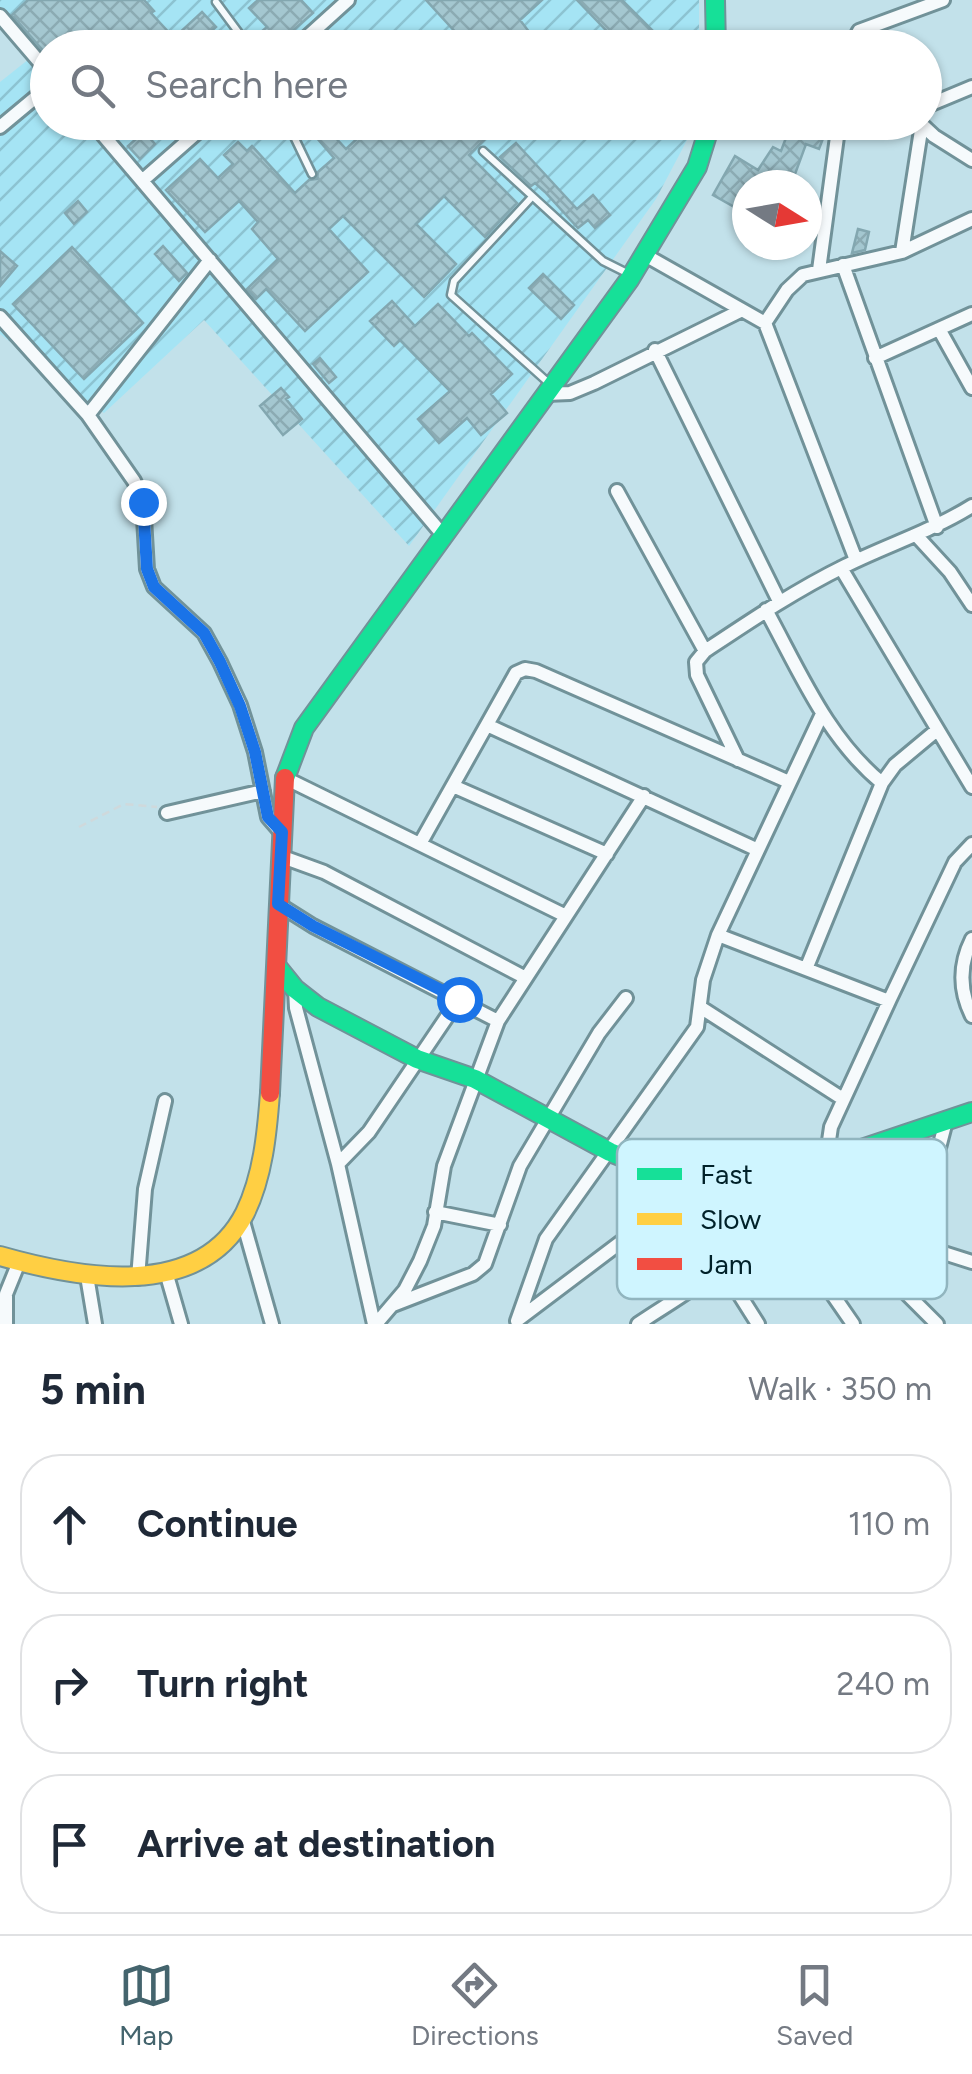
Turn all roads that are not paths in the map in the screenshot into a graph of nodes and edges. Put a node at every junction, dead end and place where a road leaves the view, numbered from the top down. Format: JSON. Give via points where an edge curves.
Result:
{"nodes":[{"id":1,"x":324,"y":0,"type":"edge"},
{"id":2,"x":348,"y":0,"type":"edge"},
{"id":3,"x":715,"y":0,"type":"edge"},
{"id":4,"x":942,"y":0,"type":"edge"},
{"id":5,"x":216,"y":2,"type":"edge"},
{"id":6,"x":334,"y":12,"type":"junction"},
{"id":7,"x":0,"y":16,"type":"edge"},
{"id":8,"x":237,"y":30,"type":"edge"},
{"id":9,"x":314,"y":30,"type":"edge"},
{"id":10,"x":716,"y":30,"type":"edge"},
{"id":11,"x":861,"y":30,"type":"edge"},
{"id":12,"x":30,"y":51,"type":"edge"},
{"id":13,"x":972,"y":86,"type":"edge"},
{"id":14,"x":942,"y":100,"type":"edge"},
{"id":15,"x":30,"y":101,"type":"edge"},
{"id":16,"x":0,"y":127,"type":"edge"},
{"id":17,"x":942,"y":139,"type":"edge"},
{"id":18,"x":108,"y":140,"type":"edge"},
{"id":19,"x":189,"y":140,"type":"edge"},
{"id":20,"x":296,"y":140,"type":"edge"},
{"id":21,"x":706,"y":140,"type":"edge"},
{"id":22,"x":836,"y":140,"type":"edge"},
{"id":23,"x":919,"y":140,"type":"edge"},
{"id":24,"x":484,"y":151,"type":"dead end"},
{"id":25,"x":972,"y":160,"type":"edge"},
{"id":26,"x":312,"y":174,"type":"dead end"},
{"id":27,"x":143,"y":180,"type":"junction"},
{"id":28,"x":531,"y":198,"type":"junction"},
{"id":29,"x":972,"y":219,"type":"edge"},
{"id":30,"x":902,"y":252,"type":"junction"},
{"id":31,"x":644,"y":254,"type":"junction"},
{"id":32,"x":210,"y":260,"type":"junction"},
{"id":33,"x":843,"y":266,"type":"junction"},
{"id":34,"x":818,"y":270,"type":"junction"},
{"id":35,"x":632,"y":276,"type":"junction"},
{"id":36,"x":742,"y":310,"type":"junction"},
{"id":37,"x":972,"y":314,"type":"edge"},
{"id":38,"x":0,"y":317,"type":"edge"},
{"id":39,"x":764,"y":323,"type":"junction"},
{"id":40,"x":939,"y":329,"type":"junction"},
{"id":41,"x":656,"y":350,"type":"junction"},
{"id":42,"x":875,"y":358,"type":"junction"},
{"id":43,"x":972,"y":388,"type":"edge"},
{"id":44,"x":549,"y":390,"type":"junction"},
{"id":45,"x":88,"y":415,"type":"junction"},
{"id":46,"x":617,"y":491,"type":"dead end"},
{"id":47,"x":972,"y":506,"type":"edge"},
{"id":48,"x":938,"y":527,"type":"junction"},
{"id":49,"x":443,"y":534,"type":"junction"},
{"id":50,"x":916,"y":535,"type":"junction"},
{"id":51,"x":856,"y":560,"type":"junction"},
{"id":52,"x":841,"y":568,"type":"junction"},
{"id":53,"x":779,"y":601,"type":"junction"},
{"id":54,"x":972,"y":605,"type":"edge"},
{"id":55,"x":766,"y":610,"type":"junction"},
{"id":56,"x":705,"y":652,"type":"junction"},
{"id":57,"x":822,"y":714,"type":"junction"},
{"id":58,"x":487,"y":725,"type":"junction"},
{"id":59,"x":937,"y":730,"type":"junction"},
{"id":60,"x":738,"y":760,"type":"junction"},
{"id":61,"x":285,"y":778,"type":"junction"},
{"id":62,"x":789,"y":782,"type":"junction"},
{"id":63,"x":882,"y":782,"type":"junction"},
{"id":64,"x":452,"y":786,"type":"junction"},
{"id":65,"x":972,"y":787,"type":"edge"},
{"id":66,"x":262,"y":791,"type":"junction"},
{"id":67,"x":644,"y":796,"type":"junction"},
{"id":68,"x":167,"y":813,"type":"road end"},
{"id":69,"x":282,"y":832,"type":"junction"},
{"id":70,"x":421,"y":842,"type":"junction"},
{"id":71,"x":972,"y":844,"type":"edge"},
{"id":72,"x":758,"y":850,"type":"junction"},
{"id":73,"x":607,"y":854,"type":"junction"},
{"id":74,"x":280,"y":856,"type":"junction"},
{"id":75,"x":278,"y":904,"type":"junction"},
{"id":76,"x":566,"y":916,"type":"junction"},
{"id":77,"x":718,"y":935,"type":"junction"},
{"id":78,"x":972,"y":940,"type":"edge"},
{"id":79,"x":278,"y":968,"type":"junction"},
{"id":80,"x":806,"y":969,"type":"junction"},
{"id":81,"x":524,"y":976,"type":"junction"},
{"id":82,"x":295,"y":989,"type":"junction"},
{"id":83,"x":626,"y":998,"type":"dead end"},
{"id":84,"x":459,"y":999,"type":"junction"},
{"id":85,"x":889,"y":1001,"type":"junction"},
{"id":86,"x":700,"y":1007,"type":"junction"},
{"id":87,"x":972,"y":1016,"type":"edge"},
{"id":88,"x":498,"y":1021,"type":"junction"},
{"id":89,"x":417,"y":1059,"type":"junction"},
{"id":90,"x":475,"y":1079,"type":"junction"},
{"id":91,"x":843,"y":1099,"type":"junction"},
{"id":92,"x":165,"y":1100,"type":"dead end"},
{"id":93,"x":972,"y":1112,"type":"edge"},
{"id":94,"x":546,"y":1119,"type":"junction"},
{"id":95,"x":946,"y":1121,"type":"junction"},
{"id":96,"x":619,"y":1139,"type":"edge"},
{"id":97,"x":830,"y":1139,"type":"edge"},
{"id":98,"x":892,"y":1139,"type":"edge"},
{"id":99,"x":941,"y":1139,"type":"edge"},
{"id":100,"x":617,"y":1142,"type":"edge"},
{"id":101,"x":610,"y":1152,"type":"junction"},
{"id":102,"x":617,"y":1155,"type":"edge"},
{"id":103,"x":338,"y":1164,"type":"junction"},
{"id":104,"x":435,"y":1212,"type":"junction"},
{"id":105,"x":242,"y":1218,"type":"junction"},
{"id":106,"x":500,"y":1224,"type":"junction"},
{"id":107,"x":617,"y":1244,"type":"edge"},
{"id":108,"x":947,"y":1254,"type":"edge"},
{"id":109,"x":0,"y":1256,"type":"edge"},
{"id":110,"x":19,"y":1262,"type":"junction"},
{"id":111,"x":972,"y":1262,"type":"edge"},
{"id":112,"x":166,"y":1272,"type":"junction"},
{"id":113,"x":87,"y":1276,"type":"junction"},
{"id":114,"x":138,"y":1278,"type":"junction"},
{"id":115,"x":676,"y":1299,"type":"edge"},
{"id":116,"x":741,"y":1299,"type":"edge"},
{"id":117,"x":837,"y":1299,"type":"edge"},
{"id":118,"x":912,"y":1299,"type":"edge"},
{"id":119,"x":390,"y":1306,"type":"junction"},
{"id":120,"x":515,"y":1323,"type":"edge"},
{"id":121,"x":756,"y":1323,"type":"edge"},
{"id":122,"x":6,"y":1324,"type":"edge"},
{"id":123,"x":95,"y":1324,"type":"edge"},
{"id":124,"x":181,"y":1324,"type":"edge"},
{"id":125,"x":272,"y":1324,"type":"edge"},
{"id":126,"x":375,"y":1324,"type":"edge"},
{"id":127,"x":638,"y":1324,"type":"edge"},
{"id":128,"x":854,"y":1324,"type":"edge"},
{"id":129,"x":938,"y":1324,"type":"edge"}],
"edges":[{"from":1,"to":6,"type":"street"},
{"from":2,"to":6,"type":"street"},
{"from":3,"to":10,"type":"street"},
{"from":4,"to":11,"type":"street"},
{"from":5,"to":8,"type":"lane"},
{"from":6,"to":9,"type":"street"},
{"from":7,"to":12,"type":"street"},
{"from":13,"to":14,"type":"street"},
{"from":15,"to":16,"type":"street"},
{"from":17,"to":25,"type":"street"},
{"from":18,"to":27,"type":"street"},
{"from":19,"to":27,"type":"street"},
{"from":20,"to":26,"type":"lane"},
{"from":21,"to":31,"type":"street"},
{"from":22,"to":34,"type":"street"},
{"from":23,"to":30,"type":"street"},
{"from":24,"to":28,"type":"lane"},
{"from":27,"to":32,"type":"street"},
{"from":28,"to":35,"type":"lane","via":[[603,260]]},
{"from":28,"to":44,"type":"lane","via":[[454,281],[451,295]]},
{"from":29,"to":30,"type":"street"},
{"from":30,"to":33,"type":"street"},
{"from":31,"to":35,"type":"street"},
{"from":31,"to":36,"type":"street"},
{"from":32,"to":45,"type":"street"},
{"from":32,"to":49,"type":"street"},
{"from":33,"to":34,"type":"street"},
{"from":33,"to":42,"type":"street"},
{"from":34,"to":39,"type":"street","via":[[787,290]]},
{"from":35,"to":44,"type":"street"},
{"from":36,"to":39,"type":"street"},
{"from":36,"to":41,"type":"street"},
{"from":37,"to":40,"type":"street"},
{"from":38,"to":45,"type":"street"},
{"from":39,"to":51,"type":"street"},
{"from":40,"to":42,"type":"street"},
{"from":40,"to":43,"type":"street"},
{"from":41,"to":44,"type":"street","via":[[594,384]]},
{"from":41,"to":53,"type":"street"},
{"from":42,"to":48,"type":"street"},
{"from":44,"to":49,"type":"street"},
{"from":45,"to":66,"type":"street","via":[[143,502],[154,587],[204,633],[220,662],[245,721]]},
{"from":46,"to":56,"type":"street"},
{"from":47,"to":48,"type":"street"},
{"from":48,"to":50,"type":"street"},
{"from":49,"to":61,"type":"street","via":[[320,703]]},
{"from":50,"to":51,"type":"street"},
{"from":50,"to":54,"type":"street"},
{"from":51,"to":52,"type":"street"},
{"from":52,"to":53,"type":"street"},
{"from":52,"to":59,"type":"street"},
{"from":53,"to":55,"type":"street"},
{"from":55,"to":56,"type":"street"},
{"from":55,"to":57,"type":"street"},
{"from":56,"to":60,"type":"street","via":[[696,662],[697,675]]},
{"from":57,"to":62,"type":"street"},
{"from":57,"to":63,"type":"street","via":[[855,760]]},
{"from":58,"to":60,"type":"street","via":[[516,673],[525,669]]},
{"from":58,"to":64,"type":"street"},
{"from":58,"to":67,"type":"street"},
{"from":59,"to":63,"type":"street"},
{"from":59,"to":65,"type":"street"},
{"from":60,"to":62,"type":"street"},
{"from":61,"to":69,"type":"street"},
{"from":61,"to":70,"type":"street"},
{"from":62,"to":72,"type":"street"},
{"from":63,"to":80,"type":"street"},
{"from":64,"to":70,"type":"street"},
{"from":64,"to":73,"type":"street"},
{"from":66,"to":68,"type":"street"},
{"from":66,"to":69,"type":"street","via":[[268,817]]},
{"from":67,"to":72,"type":"street"},
{"from":67,"to":73,"type":"street"},
{"from":69,"to":74,"type":"street"},
{"from":70,"to":76,"type":"street"},
{"from":71,"to":85,"type":"street","via":[[956,862]]},
{"from":72,"to":77,"type":"street"},
{"from":73,"to":76,"type":"street"},
{"from":74,"to":75,"type":"street"},
{"from":74,"to":81,"type":"street","via":[[324,872]]},
{"from":75,"to":79,"type":"street"},
{"from":75,"to":84,"type":"street"},
{"from":76,"to":81,"type":"street"},
{"from":77,"to":80,"type":"street"},
{"from":77,"to":86,"type":"street"},
{"from":78,"to":87,"type":"street","via":[[962,985]]},
{"from":79,"to":82,"type":"street"},
{"from":79,"to":105,"type":"street","via":[[267,1140]]},
{"from":80,"to":85,"type":"street"},
{"from":81,"to":88,"type":"street"},
{"from":82,"to":89,"type":"street"},
{"from":82,"to":103,"type":"street"},
{"from":83,"to":94,"type":"street"},
{"from":84,"to":88,"type":"street"},
{"from":84,"to":89,"type":"street"},
{"from":85,"to":91,"type":"street"},
{"from":86,"to":91,"type":"street"},
{"from":86,"to":96,"type":"street","via":[[697,1028]]},
{"from":88,"to":90,"type":"street"},
{"from":89,"to":90,"type":"street"},
{"from":89,"to":103,"type":"street","via":[[370,1132]]},
{"from":90,"to":94,"type":"street"},
{"from":90,"to":104,"type":"street"},
{"from":91,"to":97,"type":"street"},
{"from":92,"to":114,"type":"street","via":[[146,1189]]},
{"from":93,"to":95,"type":"street"},
{"from":94,"to":101,"type":"street"},
{"from":94,"to":106,"type":"street"},
{"from":95,"to":98,"type":"street"},
{"from":95,"to":99,"type":"street"},
{"from":100,"to":101,"type":"street"},
{"from":101,"to":102,"type":"street"},
{"from":101,"to":120,"type":"street","via":[[546,1240]]},
{"from":103,"to":126,"type":"street"},
{"from":104,"to":106,"type":"street"},
{"from":104,"to":119,"type":"street","via":[[420,1260]]},
{"from":105,"to":112,"type":"street","via":[[214,1252]]},
{"from":105,"to":125,"type":"street"},
{"from":106,"to":119,"type":"street","via":[[485,1264],[473,1274]]},
{"from":107,"to":120,"type":"street"},
{"from":108,"to":111,"type":"street"},
{"from":109,"to":110,"type":"street"},
{"from":110,"to":113,"type":"street"},
{"from":110,"to":122,"type":"street","via":[[6,1294]]},
{"from":112,"to":114,"type":"street"},
{"from":112,"to":124,"type":"street"},
{"from":113,"to":114,"type":"street"},
{"from":113,"to":123,"type":"street"},
{"from":115,"to":127,"type":"street"},
{"from":116,"to":121,"type":"street"},
{"from":117,"to":128,"type":"street"},
{"from":118,"to":129,"type":"street"},
{"from":119,"to":126,"type":"street"}]}
